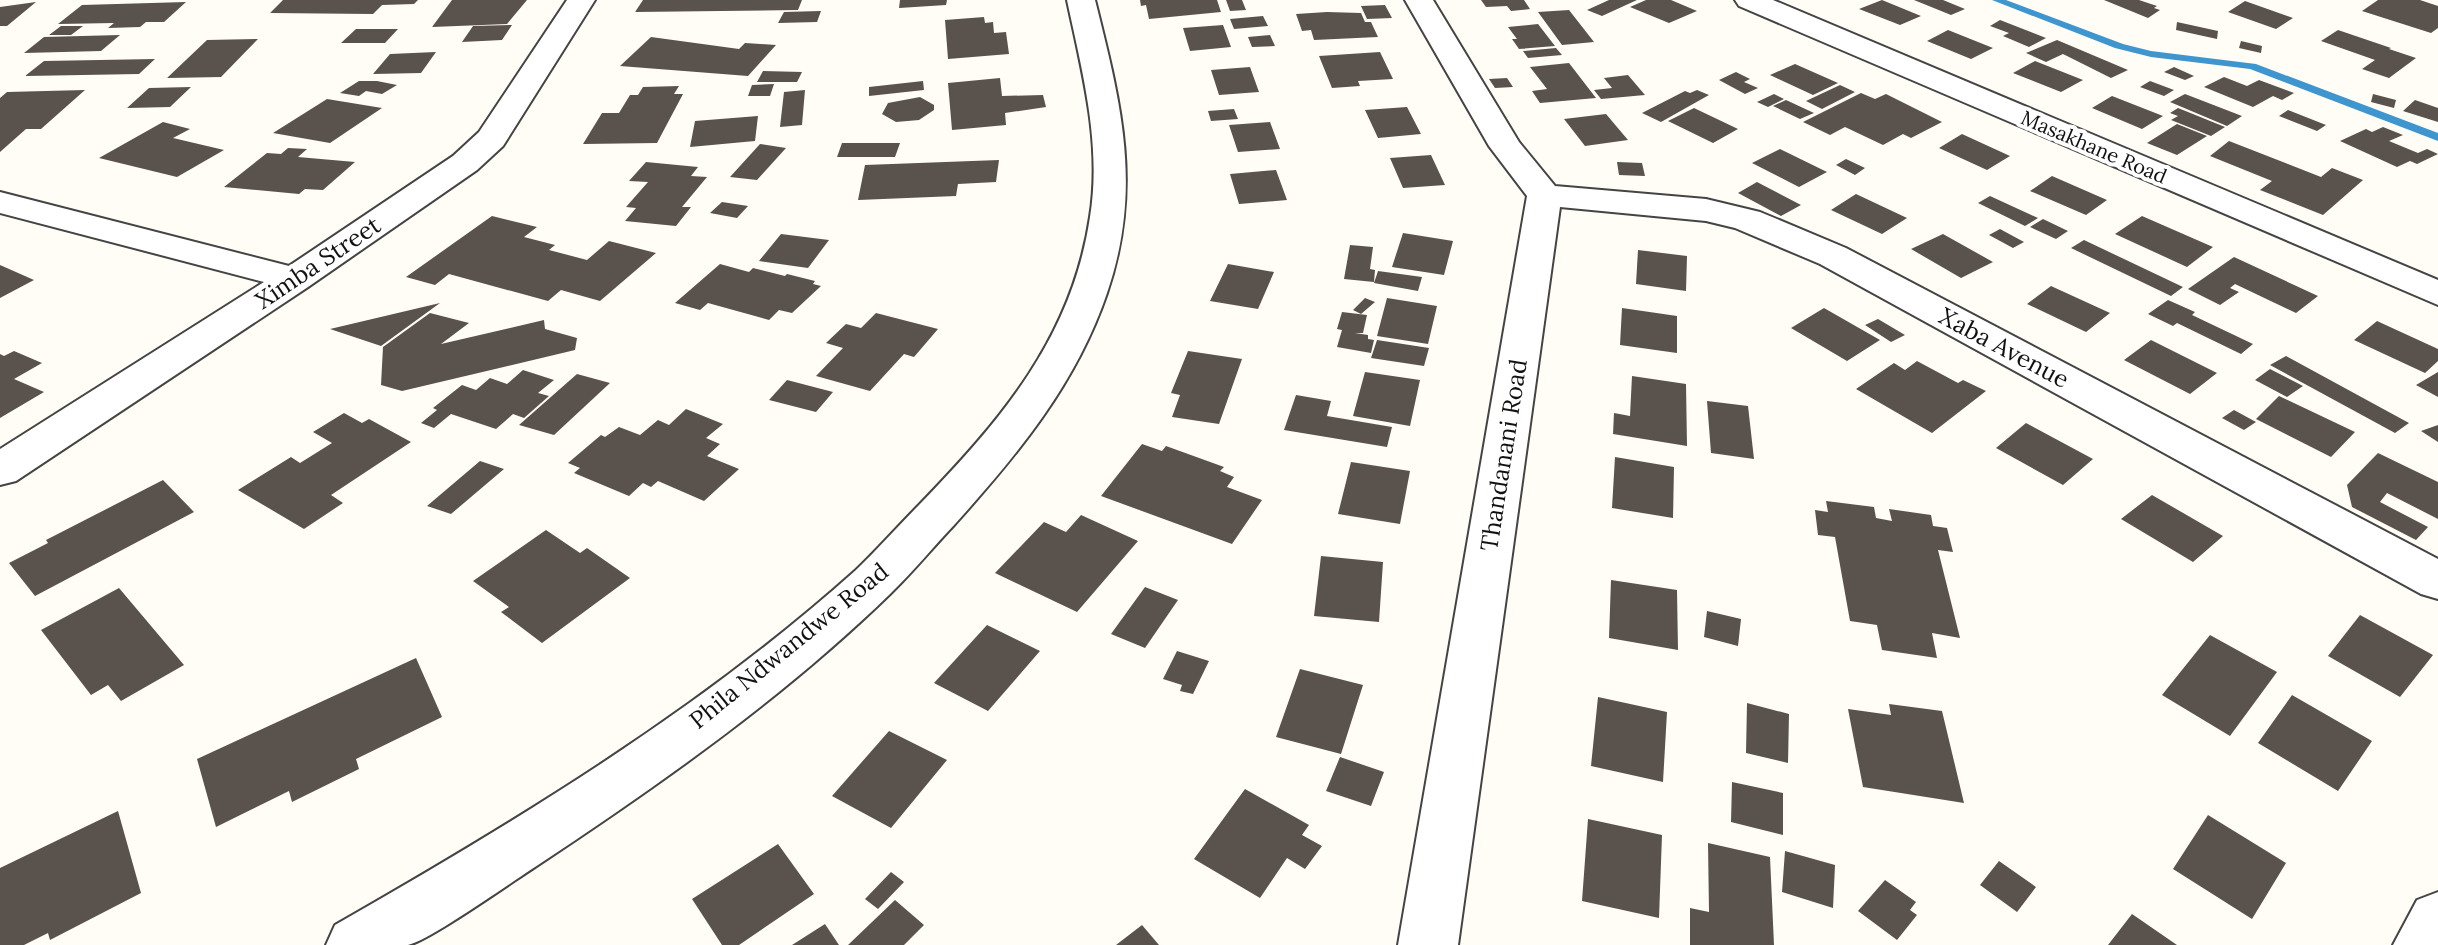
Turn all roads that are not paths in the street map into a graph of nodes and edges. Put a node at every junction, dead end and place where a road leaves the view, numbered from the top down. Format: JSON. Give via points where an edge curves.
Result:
{"nodes":[{"id":1,"x":581,"y":0,"type":"edge"},
{"id":2,"x":1081,"y":0,"type":"edge"},
{"id":3,"x":1419,"y":0,"type":"edge"},
{"id":4,"x":1749,"y":0,"type":"edge"},
{"id":5,"x":1544,"y":195,"type":"junction"},
{"id":6,"x":0,"y":202,"type":"edge"},
{"id":7,"x":295,"y":279,"type":"junction"},
{"id":8,"x":2438,"y":294,"type":"edge"},
{"id":9,"x":0,"y":470,"type":"edge"},
{"id":10,"x":2438,"y":581,"type":"edge"},
{"id":11,"x":2438,"y":920,"type":"edge"},
{"id":12,"x":356,"y":945,"type":"edge"},
{"id":13,"x":1428,"y":945,"type":"edge"},
{"id":14,"x":2423,"y":945,"type":"edge"}],
"edges":[{"from":1,"to":7,"type":"street","name":"Ximba Street","via":[[491,139],[465,163]]},
{"from":2,"to":12,"type":"street","name":"Phila Ndwandwe Road","via":[[1112,158],[1107,220],[1079,312],[1025,415],[874,581],[776,663],[560,818]]},
{"from":3,"to":5,"type":"street","via":[[1505,146]]},
{"from":4,"to":8,"type":"street","name":"Masakhane Road"},
{"from":5,"to":10,"type":"street","name":"Xaba Avenue","via":[[1706,210],[1786,235]]},
{"from":5,"to":13,"type":"street","name":"Thandanani Road"},
{"from":6,"to":7,"type":"street"},
{"from":7,"to":9,"type":"street","name":"Ximba Street"},
{"from":11,"to":14,"type":"street"}]}
